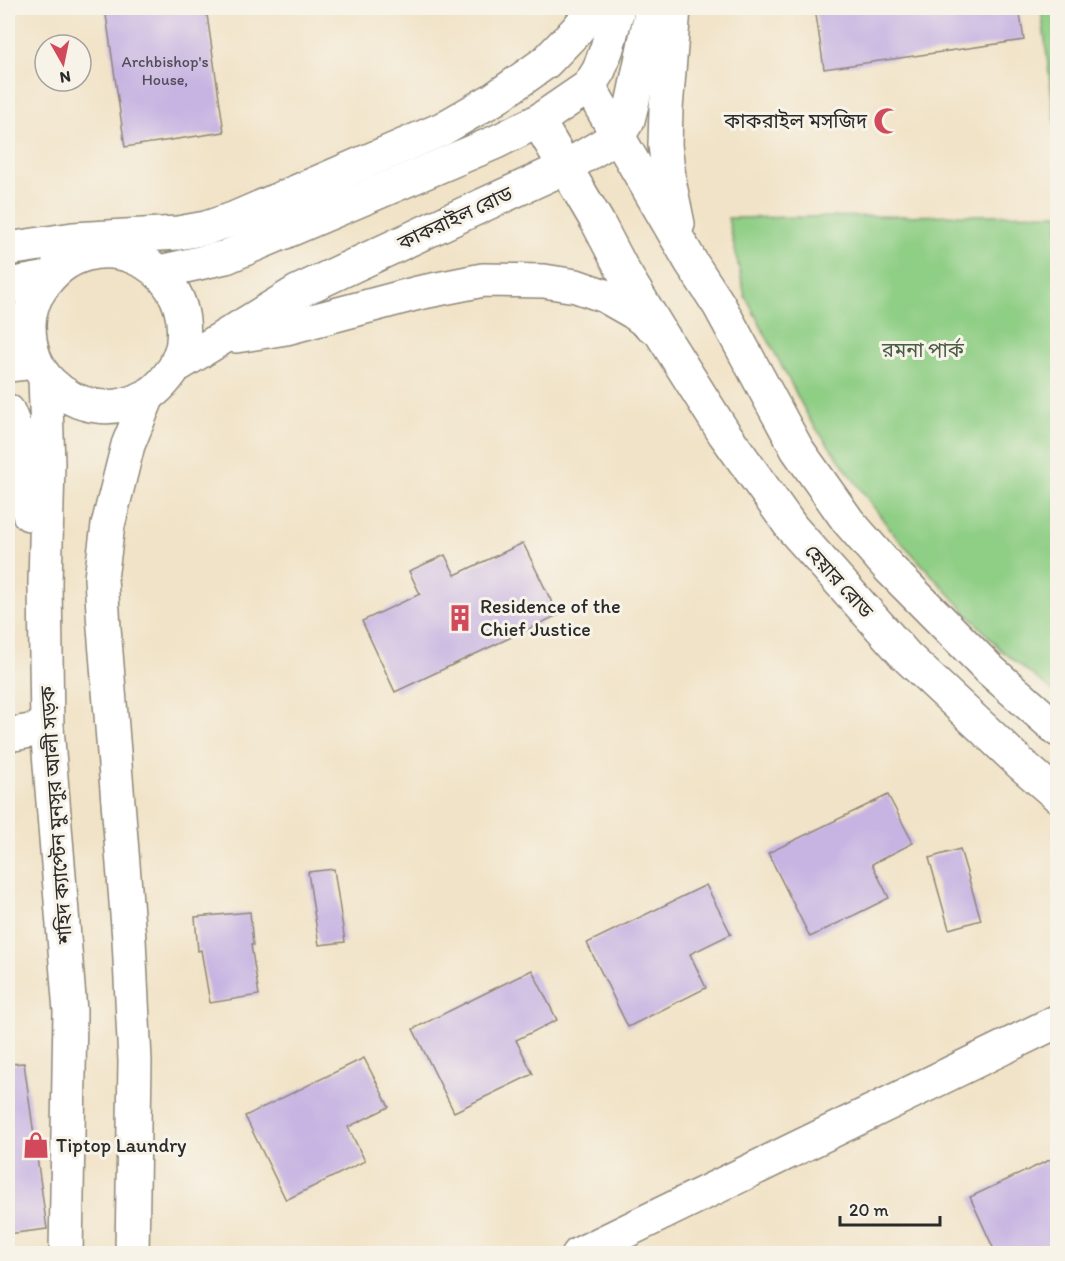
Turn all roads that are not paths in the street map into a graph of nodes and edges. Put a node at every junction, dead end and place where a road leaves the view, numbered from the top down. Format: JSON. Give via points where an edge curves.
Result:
{"nodes":[{"id":1,"x":595,"y":8,"type":"edge"},
{"id":2,"x":618,"y":8,"type":"edge"},
{"id":3,"x":652,"y":8,"type":"edge"},
{"id":4,"x":674,"y":8,"type":"edge"},
{"id":5,"x":590,"y":86,"type":"junction"},
{"id":6,"x":538,"y":121,"type":"junction"},
{"id":7,"x":618,"y":136,"type":"junction"},
{"id":8,"x":564,"y":168,"type":"junction"},
{"id":9,"x":104,"y":238,"type":"junction"},
{"id":10,"x":8,"y":249,"type":"edge"},
{"id":11,"x":691,"y":262,"type":"junction"},
{"id":12,"x":149,"y":265,"type":"junction"},
{"id":13,"x":48,"y":278,"type":"junction"},
{"id":14,"x":8,"y":285,"type":"edge"},
{"id":15,"x":661,"y":333,"type":"junction"},
{"id":16,"x":220,"y":338,"type":"junction"},
{"id":17,"x":175,"y":367,"type":"junction"},
{"id":18,"x":29,"y":368,"type":"edge"},
{"id":19,"x":148,"y":396,"type":"junction"},
{"id":20,"x":8,"y":411,"type":"edge"},
{"id":21,"x":45,"y":583,"type":"junction"},
{"id":22,"x":47,"y":728,"type":"junction"},
{"id":23,"x":1058,"y":730,"type":"edge"},
{"id":24,"x":8,"y":735,"type":"edge"},
{"id":25,"x":1058,"y":796,"type":"edge"},
{"id":26,"x":1058,"y":1021,"type":"edge"},
{"id":27,"x":66,"y":1254,"type":"edge"},
{"id":28,"x":132,"y":1254,"type":"edge"},
{"id":29,"x":579,"y":1254,"type":"edge"}],
"edges":[{"from":1,"to":9,"type":"main road","via":[[546,62],[442,129],[206,228]]},
{"from":2,"to":5,"type":"main road","via":[[607,48]]},
{"from":3,"to":7,"type":"main road","via":[[628,120]]},
{"from":4,"to":11,"type":"main road","via":[[665,145],[679,226]]},
{"from":5,"to":6,"type":"main road"},
{"from":5,"to":7,"type":"main road"},
{"from":6,"to":8,"type":"main road","name":"হেয়ার রোড"},
{"from":6,"to":12,"type":"main road","via":[[226,257]]},
{"from":7,"to":8,"type":"main road","name":"কাকরাইল রোড"},
{"from":7,"to":11,"type":"main road"},
{"from":8,"to":15,"type":"main road","name":"হেয়ার রোড"},
{"from":8,"to":16,"type":"main road","name":"কাকরাইল রোড","via":[[297,292]]},
{"from":9,"to":10,"type":"main road"},
{"from":9,"to":12,"type":"main road"},
{"from":11,"to":23,"type":"main road","via":[[797,449],[848,521],[990,670]]},
{"from":12,"to":13,"type":"main road","via":[[115,252],[90,254],[67,262]]},
{"from":12,"to":17,"type":"main road","via":[[175,292],[184,317],[183,342]]},
{"from":13,"to":14,"type":"main road"},
{"from":13,"to":18,"type":"main road","via":[[29,318]]},
{"from":15,"to":16,"type":"main road","via":[[605,296],[576,286],[483,280],[286,328]]},
{"from":15,"to":25,"type":"main road","name":"হেয়ার রোড","via":[[724,433],[792,528],[906,656]]},
{"from":16,"to":17,"type":"main road","name":"কাকরাইল রোড"},
{"from":17,"to":19,"type":"main road"},
{"from":18,"to":19,"type":"main road","via":[[61,393],[82,403],[104,408],[127,405]]},
{"from":18,"to":21,"type":"main road","name":"শহিদ ক্যাপ্টেন মুনসুর আলী সড়ক","via":[[48,465]]},
{"from":19,"to":28,"type":"main road","via":[[119,479],[101,578],[129,939],[134,1049]]},
{"from":20,"to":21,"type":"main road","via":[[19,441],[28,488],[30,535]]},
{"from":21,"to":22,"type":"main road","name":"শহিদ ক্যাপ্টেন মুনসুর আলী সড়ক"},
{"from":22,"to":24,"type":"main road"},
{"from":22,"to":27,"type":"main road","name":"শহিদ ক্যাপ্টেন মুনসুর আলী সড়ক","via":[[70,1011]]},
{"from":26,"to":29,"type":"main road"}]}
